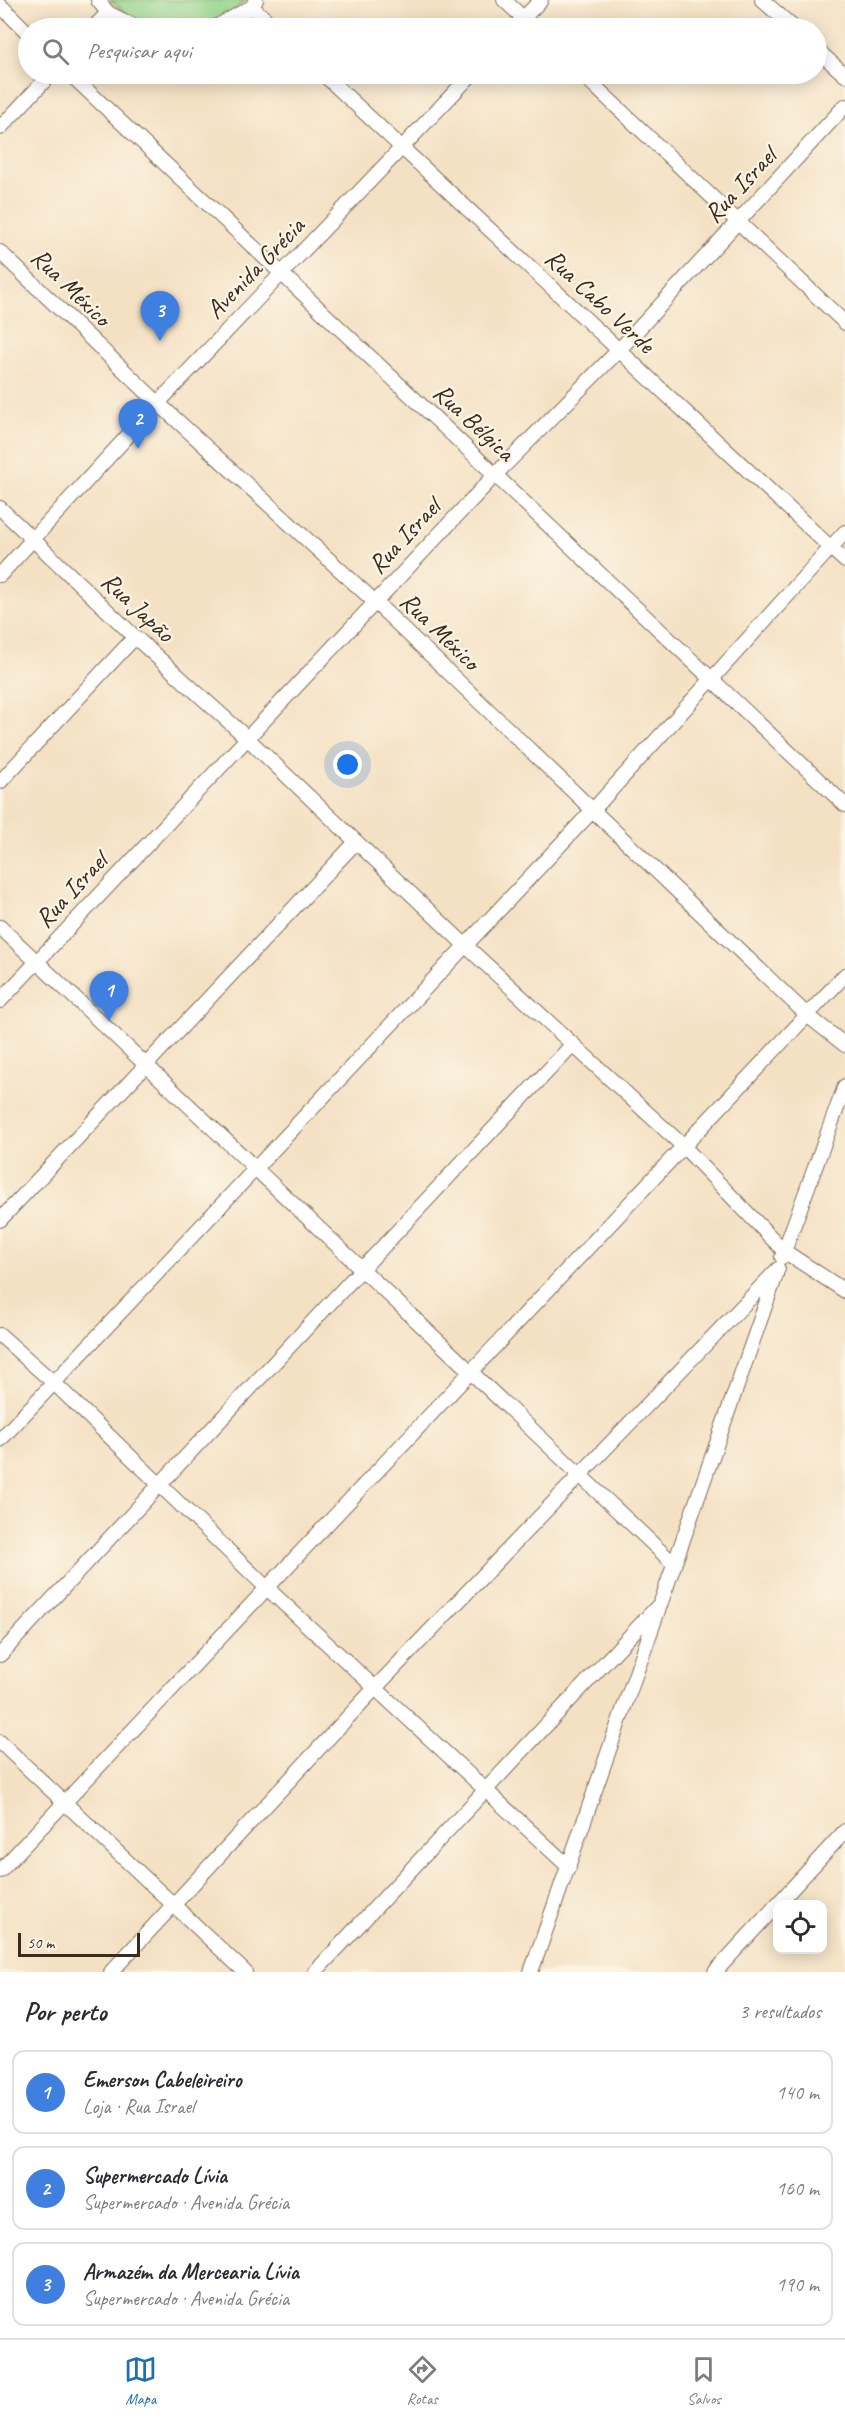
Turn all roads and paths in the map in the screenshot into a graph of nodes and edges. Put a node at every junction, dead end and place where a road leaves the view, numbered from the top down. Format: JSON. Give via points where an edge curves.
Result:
{"nodes":[{"id":1,"x":98,"y":0,"type":"edge"},
{"id":2,"x":504,"y":0,"type":"edge"},
{"id":3,"x":541,"y":0,"type":"edge"},
{"id":4,"x":762,"y":0,"type":"edge"},
{"id":5,"x":254,"y":4,"type":"edge"},
{"id":6,"x":0,"y":5,"type":"edge"},
{"id":7,"x":108,"y":13,"type":"junction"},
{"id":8,"x":103,"y":18,"type":"edge"},
{"id":9,"x":118,"y":18,"type":"edge"},
{"id":10,"x":231,"y":18,"type":"edge"},
{"id":11,"x":266,"y":18,"type":"edge"},
{"id":12,"x":518,"y":18,"type":"edge"},
{"id":13,"x":529,"y":18,"type":"edge"},
{"id":14,"x":783,"y":18,"type":"edge"},
{"id":15,"x":18,"y":23,"type":"edge"},
{"id":16,"x":827,"y":59,"type":"edge"},
{"id":17,"x":845,"y":75,"type":"edge"},
{"id":18,"x":42,"y":84,"type":"edge"},
{"id":19,"x":80,"y":84,"type":"edge"},
{"id":20,"x":334,"y":84,"type":"edge"},
{"id":21,"x":463,"y":84,"type":"edge"},
{"id":22,"x":593,"y":84,"type":"edge"},
{"id":23,"x":845,"y":106,"type":"edge"},
{"id":24,"x":0,"y":128,"type":"edge"},
{"id":25,"x":403,"y":147,"type":"junction"},
{"id":26,"x":740,"y":221,"type":"junction"},
{"id":27,"x":0,"y":252,"type":"edge"},
{"id":28,"x":282,"y":276,"type":"junction"},
{"id":29,"x":845,"y":322,"type":"edge"},
{"id":30,"x":618,"y":351,"type":"junction"},
{"id":31,"x":158,"y":403,"type":"junction"},
{"id":32,"x":495,"y":475,"type":"junction"},
{"id":33,"x":0,"y":508,"type":"edge"},
{"id":34,"x":845,"y":532,"type":"edge"},
{"id":35,"x":32,"y":540,"type":"junction"},
{"id":36,"x":831,"y":547,"type":"junction"},
{"id":37,"x":845,"y":561,"type":"edge"},
{"id":38,"x":0,"y":575,"type":"edge"},
{"id":39,"x":375,"y":602,"type":"junction"},
{"id":40,"x":135,"y":637,"type":"junction"},
{"id":41,"x":713,"y":678,"type":"junction"},
{"id":42,"x":247,"y":738,"type":"junction"},
{"id":43,"x":0,"y":782,"type":"edge"},
{"id":44,"x":845,"y":805,"type":"edge"},
{"id":45,"x":593,"y":810,"type":"junction"},
{"id":46,"x":356,"y":842,"type":"junction"},
{"id":47,"x":0,"y":927,"type":"edge"},
{"id":48,"x":466,"y":946,"type":"junction"},
{"id":49,"x":36,"y":961,"type":"junction"},
{"id":50,"x":845,"y":975,"type":"edge"},
{"id":51,"x":0,"y":1001,"type":"edge"},
{"id":52,"x":807,"y":1015,"type":"junction"},
{"id":53,"x":573,"y":1044,"type":"junction"},
{"id":54,"x":845,"y":1045,"type":"edge"},
{"id":55,"x":145,"y":1065,"type":"junction"},
{"id":56,"x":845,"y":1086,"type":"edge"},
{"id":57,"x":682,"y":1145,"type":"junction"},
{"id":58,"x":255,"y":1169,"type":"junction"},
{"id":59,"x":0,"y":1220,"type":"edge"},
{"id":60,"x":784,"y":1251,"type":"junction"},
{"id":61,"x":361,"y":1267,"type":"junction"},
{"id":62,"x":778,"y":1269,"type":"junction"},
{"id":63,"x":845,"y":1290,"type":"edge"},
{"id":64,"x":0,"y":1335,"type":"edge"},
{"id":65,"x":471,"y":1370,"type":"junction"},
{"id":66,"x":54,"y":1383,"type":"junction"},
{"id":67,"x":0,"y":1440,"type":"edge"},
{"id":68,"x":578,"y":1475,"type":"junction"},
{"id":69,"x":160,"y":1484,"type":"junction"},
{"id":70,"x":674,"y":1564,"type":"junction"},
{"id":71,"x":268,"y":1589,"type":"junction"},
{"id":72,"x":662,"y":1602,"type":"junction"},
{"id":73,"x":0,"y":1655,"type":"edge"},
{"id":74,"x":376,"y":1687,"type":"junction"},
{"id":75,"x":0,"y":1742,"type":"edge"},
{"id":76,"x":484,"y":1790,"type":"junction"},
{"id":77,"x":66,"y":1802,"type":"junction"},
{"id":78,"x":845,"y":1831,"type":"edge"},
{"id":79,"x":569,"y":1867,"type":"junction"},
{"id":80,"x":0,"y":1871,"type":"edge"},
{"id":81,"x":173,"y":1906,"type":"junction"},
{"id":82,"x":536,"y":1958,"type":"junction"},
{"id":83,"x":111,"y":1972,"type":"edge"},
{"id":84,"x":244,"y":1972,"type":"edge"},
{"id":85,"x":315,"y":1972,"type":"edge"},
{"id":86,"x":522,"y":1972,"type":"edge"},
{"id":87,"x":531,"y":1972,"type":"edge"},
{"id":88,"x":715,"y":1972,"type":"edge"}],
"edges":[{"from":1,"to":7,"type":"street"},
{"from":2,"to":12,"type":"street"},
{"from":3,"to":13,"type":"street"},
{"from":4,"to":14,"type":"street"},
{"from":5,"to":10,"type":"street"},
{"from":5,"to":11,"type":"street"},
{"from":6,"to":15,"type":"street"},
{"from":7,"to":8,"type":"street"},
{"from":7,"to":9,"type":"street"},
{"from":16,"to":17,"type":"street"},
{"from":18,"to":24,"type":"street"},
{"from":19,"to":28,"type":"street","name":"Rua Bélgica"},
{"from":20,"to":25,"type":"street","name":"Rua Cabo Verde"},
{"from":21,"to":25,"type":"street","name":"Avenida Grécia"},
{"from":22,"to":26,"type":"street"},
{"from":23,"to":26,"type":"street","name":"Rua Israel"},
{"from":25,"to":28,"type":"street","name":"Avenida Grécia"},
{"from":25,"to":30,"type":"street","name":"Rua Cabo Verde"},
{"from":26,"to":29,"type":"street"},
{"from":26,"to":30,"type":"street","name":"Rua Israel"},
{"from":27,"to":31,"type":"street","name":"Rua México"},
{"from":28,"to":31,"type":"street","name":"Avenida Grécia"},
{"from":28,"to":32,"type":"street","name":"Rua Bélgica"},
{"from":30,"to":32,"type":"street","name":"Rua Israel"},
{"from":30,"to":36,"type":"street","name":"Rua Cabo Verde"},
{"from":31,"to":35,"type":"street","name":"Avenida Grécia"},
{"from":31,"to":39,"type":"street","name":"Rua México"},
{"from":32,"to":39,"type":"street","name":"Rua Israel"},
{"from":32,"to":41,"type":"street","name":"Rua Bélgica"},
{"from":33,"to":35,"type":"street","name":"Rua Japão"},
{"from":34,"to":36,"type":"street"},
{"from":35,"to":38,"type":"street","name":"Avenida Grécia"},
{"from":35,"to":40,"type":"street","name":"Rua Japão"},
{"from":36,"to":37,"type":"street","name":"Rua Cabo Verde"},
{"from":36,"to":41,"type":"street"},
{"from":39,"to":42,"type":"street","name":"Rua Israel"},
{"from":39,"to":45,"type":"street","name":"Rua México"},
{"from":40,"to":42,"type":"street","name":"Rua Japão"},
{"from":40,"to":43,"type":"street"},
{"from":41,"to":44,"type":"street","name":"Rua Bélgica"},
{"from":41,"to":45,"type":"street"},
{"from":42,"to":46,"type":"street","name":"Rua Japão"},
{"from":42,"to":49,"type":"street","name":"Rua Israel"},
{"from":45,"to":48,"type":"street"},
{"from":45,"to":52,"type":"street","name":"Rua México"},
{"from":46,"to":48,"type":"street","name":"Rua Japão"},
{"from":46,"to":55,"type":"street"},
{"from":47,"to":49,"type":"street"},
{"from":48,"to":53,"type":"street","name":"Rua Japão"},
{"from":48,"to":58,"type":"street"},
{"from":49,"to":51,"type":"street","name":"Rua Israel"},
{"from":49,"to":55,"type":"street"},
{"from":50,"to":52,"type":"street"},
{"from":52,"to":54,"type":"street","name":"Rua México"},
{"from":52,"to":57,"type":"street"},
{"from":53,"to":57,"type":"street","name":"Rua Japão"},
{"from":53,"to":61,"type":"street"},
{"from":55,"to":58,"type":"street"},
{"from":55,"to":59,"type":"street"},
{"from":56,"to":60,"type":"street"},
{"from":57,"to":60,"type":"street","name":"Rua Japão"},
{"from":57,"to":65,"type":"street"},
{"from":58,"to":61,"type":"street"},
{"from":58,"to":66,"type":"street"},
{"from":60,"to":62,"type":"street"},
{"from":60,"to":63,"type":"street","name":"Rua Japão"},
{"from":61,"to":65,"type":"street"},
{"from":61,"to":69,"type":"street"},
{"from":62,"to":68,"type":"street"},
{"from":62,"to":70,"type":"street"},
{"from":64,"to":66,"type":"street"},
{"from":65,"to":68,"type":"street"},
{"from":65,"to":71,"type":"street"},
{"from":66,"to":67,"type":"street"},
{"from":66,"to":69,"type":"street"},
{"from":68,"to":70,"type":"street"},
{"from":68,"to":74,"type":"street"},
{"from":69,"to":71,"type":"street"},
{"from":69,"to":73,"type":"street"},
{"from":70,"to":72,"type":"street"},
{"from":71,"to":74,"type":"street"},
{"from":71,"to":77,"type":"street"},
{"from":72,"to":76,"type":"street"},
{"from":72,"to":79,"type":"street"},
{"from":74,"to":76,"type":"street"},
{"from":74,"to":81,"type":"street"},
{"from":75,"to":77,"type":"street"},
{"from":76,"to":79,"type":"street"},
{"from":76,"to":85,"type":"street"},
{"from":77,"to":80,"type":"street"},
{"from":77,"to":81,"type":"street"},
{"from":78,"to":88,"type":"street"},
{"from":79,"to":82,"type":"street"},
{"from":81,"to":83,"type":"street"},
{"from":81,"to":84,"type":"street"},
{"from":82,"to":86,"type":"street"},
{"from":82,"to":87,"type":"street"}]}
